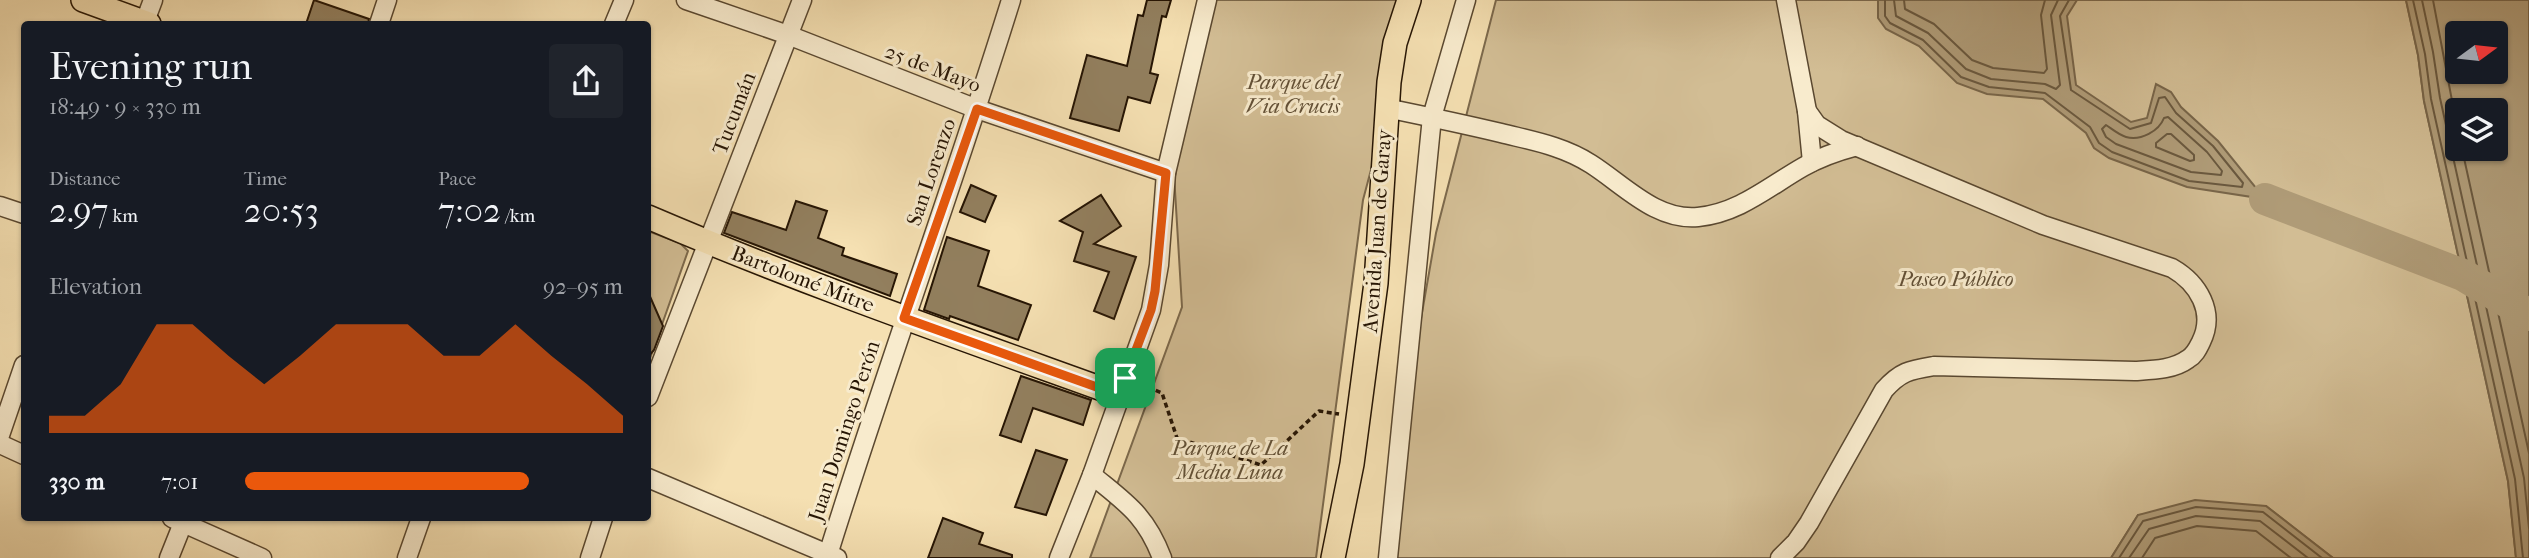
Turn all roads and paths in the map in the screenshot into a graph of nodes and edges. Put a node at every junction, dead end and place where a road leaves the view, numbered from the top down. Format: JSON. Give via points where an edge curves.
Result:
{"nodes":[{"id":1,"x":83,"y":0,"type":"edge"},
{"id":2,"x":153,"y":0,"type":"edge"},
{"id":3,"x":387,"y":0,"type":"edge"},
{"id":4,"x":624,"y":0,"type":"edge"},
{"id":5,"x":686,"y":0,"type":"edge"},
{"id":6,"x":802,"y":0,"type":"edge"},
{"id":7,"x":1011,"y":0,"type":"edge"},
{"id":8,"x":1207,"y":0,"type":"edge"},
{"id":9,"x":1409,"y":0,"type":"edge"},
{"id":10,"x":1466,"y":0,"type":"edge"},
{"id":11,"x":1786,"y":0,"type":"edge"},
{"id":12,"x":138,"y":21,"type":"edge"},
{"id":13,"x":147,"y":21,"type":"edge"},
{"id":14,"x":381,"y":21,"type":"edge"},
{"id":15,"x":615,"y":21,"type":"edge"},
{"id":16,"x":789,"y":36,"type":"junction"},
{"id":17,"x":1386,"y":108,"type":"junction"},
{"id":18,"x":977,"y":109,"type":"junction"},
{"id":19,"x":1807,"y":111,"type":"junction"},
{"id":20,"x":1432,"y":117,"type":"junction"},
{"id":21,"x":1857,"y":146,"type":"junction"},
{"id":22,"x":1812,"y":162,"type":"junction"},
{"id":23,"x":1166,"y":173,"type":"junction"},
{"id":24,"x":0,"y":206,"type":"edge"},
{"id":25,"x":21,"y":213,"type":"edge"},
{"id":26,"x":651,"y":218,"type":"edge"},
{"id":27,"x":708,"y":243,"type":"junction"},
{"id":28,"x":904,"y":318,"type":"junction"},
{"id":29,"x":21,"y":374,"type":"edge"},
{"id":30,"x":1122,"y":386,"type":"junction"},
{"id":31,"x":651,"y":389,"type":"edge"},
{"id":32,"x":1359,"y":417,"type":"junction"},
{"id":33,"x":0,"y":435,"type":"edge"},
{"id":34,"x":0,"y":444,"type":"edge"},
{"id":35,"x":21,"y":453,"type":"edge"},
{"id":36,"x":1092,"y":475,"type":"junction"},
{"id":37,"x":651,"y":479,"type":"edge"},
{"id":38,"x":180,"y":521,"type":"edge"},
{"id":39,"x":182,"y":521,"type":"edge"},
{"id":40,"x":420,"y":521,"type":"edge"},
{"id":41,"x":602,"y":521,"type":"edge"},
{"id":42,"x":831,"y":557,"type":"edge"},
{"id":43,"x":169,"y":558,"type":"edge"},
{"id":44,"x":262,"y":558,"type":"edge"},
{"id":45,"x":407,"y":558,"type":"edge"},
{"id":46,"x":590,"y":558,"type":"edge"},
{"id":47,"x":1059,"y":558,"type":"edge"},
{"id":48,"x":1162,"y":558,"type":"edge"},
{"id":49,"x":1333,"y":558,"type":"edge"},
{"id":50,"x":1388,"y":558,"type":"edge"},
{"id":51,"x":1780,"y":558,"type":"edge"}],
"edges":[{"from":1,"to":12,"type":"main road"},
{"from":2,"to":13,"type":"street"},
{"from":3,"to":14,"type":"street"},
{"from":4,"to":15,"type":"street"},
{"from":5,"to":16,"type":"street","name":"25 de Mayo"},
{"from":6,"to":16,"type":"street","name":"Tucumán"},
{"from":7,"to":18,"type":"street","name":"San Lorenzo"},
{"from":8,"to":23,"type":"street"},
{"from":9,"to":17,"type":"main road","name":"Avenida Juan de Garay","via":[[1395,43]]},
{"from":10,"to":20,"type":"street"},
{"from":11,"to":19,"type":"street"},
{"from":16,"to":18,"type":"street","name":"25 de Mayo"},
{"from":16,"to":27,"type":"street","name":"Tucumán"},
{"from":17,"to":20,"type":"street"},
{"from":17,"to":32,"type":"main road","name":"Avenida Juan de Garay","via":[[1376,283]]},
{"from":18,"to":23,"type":"street","name":"25 de Mayo"},
{"from":18,"to":28,"type":"street","name":"San Lorenzo"},
{"from":19,"to":21,"type":"street","via":[[1817,125]]},
{"from":19,"to":22,"type":"street"},
{"from":20,"to":22,"type":"street","via":[[1567,150],[1662,213],[1679,218],[1740,206]]},
{"from":20,"to":50,"type":"street"},
{"from":21,"to":22,"type":"street"},
{"from":21,"to":51,"type":"street","via":[[2043,225],[2185,275],[2204,301],[2208,317],[2205,335],[2187,360],[2163,369],[1934,366],[1896,376],[1809,523]]},
{"from":23,"to":30,"type":"street","via":[[1155,291]]},
{"from":24,"to":25,"type":"street"},
{"from":26,"to":27,"type":"main road","name":"Bartolomé Mitre"},
{"from":27,"to":28,"type":"main road","name":"Bartolomé Mitre"},
{"from":27,"to":31,"type":"street","name":"Tucumán"},
{"from":28,"to":30,"type":"main road","name":"Bartolomé Mitre"},
{"from":28,"to":42,"type":"street","name":"Juan Domingo Perón"},
{"from":29,"to":33,"type":"street"},
{"from":30,"to":32,"type":"path","via":[[1162,393],[1177,438],[1261,465],[1320,411]]},
{"from":30,"to":36,"type":"street"},
{"from":32,"to":49,"type":"main road","name":"Avenida Juan de Garay"},
{"from":34,"to":35,"type":"street"},
{"from":36,"to":47,"type":"street"},
{"from":36,"to":48,"type":"street","via":[[1136,510]]},
{"from":37,"to":42,"type":"street"},
{"from":38,"to":43,"type":"street"},
{"from":39,"to":44,"type":"street"},
{"from":40,"to":45,"type":"street"},
{"from":41,"to":46,"type":"street"}]}
